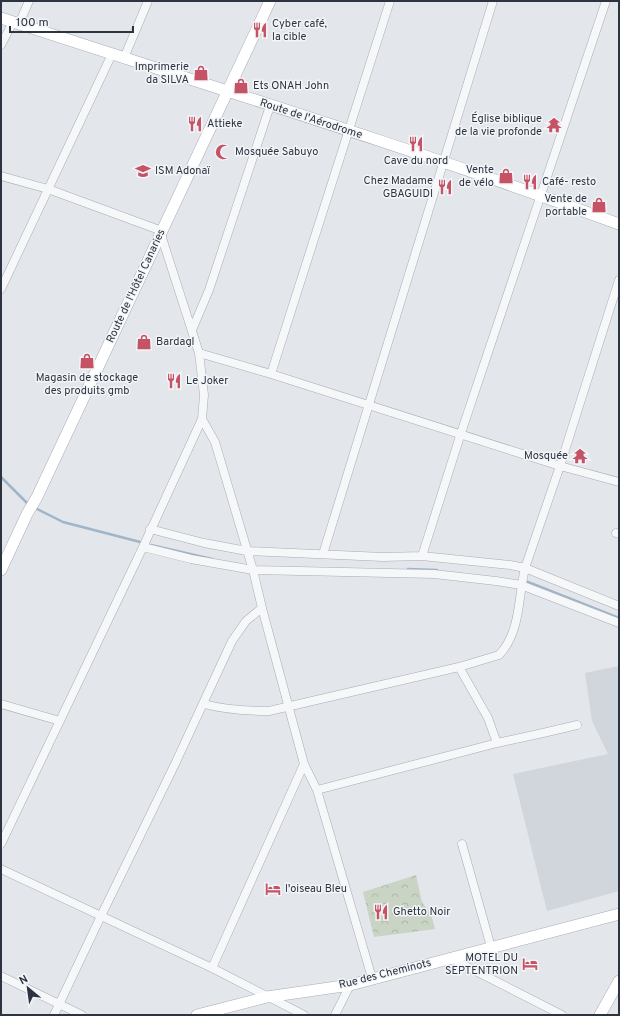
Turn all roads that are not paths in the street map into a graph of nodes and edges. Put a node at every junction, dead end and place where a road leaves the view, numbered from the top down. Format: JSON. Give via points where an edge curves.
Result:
{"nodes":[{"id":1,"x":29,"y":1,"type":"edge"},
{"id":2,"x":148,"y":1,"type":"edge"},
{"id":3,"x":270,"y":1,"type":"edge"},
{"id":4,"x":390,"y":1,"type":"edge"},
{"id":5,"x":493,"y":1,"type":"edge"},
{"id":6,"x":606,"y":1,"type":"edge"},
{"id":7,"x":1,"y":18,"type":"edge"},
{"id":8,"x":16,"y":23,"type":"junction"},
{"id":9,"x":1,"y":45,"type":"edge"},
{"id":10,"x":112,"y":54,"type":"junction"},
{"id":11,"x":124,"y":58,"type":"junction"},
{"id":12,"x":227,"y":92,"type":"junction"},
{"id":13,"x":270,"y":106,"type":"junction"},
{"id":14,"x":348,"y":131,"type":"junction"},
{"id":15,"x":444,"y":162,"type":"junction"},
{"id":16,"x":1,"y":176,"type":"edge"},
{"id":17,"x":48,"y":189,"type":"junction"},
{"id":18,"x":540,"y":195,"type":"junction"},
{"id":19,"x":619,"y":224,"type":"edge"},
{"id":20,"x":162,"y":231,"type":"junction"},
{"id":21,"x":619,"y":280,"type":"edge"},
{"id":22,"x":1,"y":289,"type":"edge"},
{"id":23,"x":192,"y":330,"type":"junction"},
{"id":24,"x":199,"y":353,"type":"junction"},
{"id":25,"x":271,"y":374,"type":"junction"},
{"id":26,"x":369,"y":405,"type":"junction"},
{"id":27,"x":202,"y":419,"type":"junction"},
{"id":28,"x":461,"y":433,"type":"junction"},
{"id":29,"x":560,"y":466,"type":"junction"},
{"id":30,"x":619,"y":482,"type":"edge"},
{"id":31,"x":150,"y":529,"type":"junction"},
{"id":32,"x":142,"y":547,"type":"junction"},
{"id":33,"x":247,"y":550,"type":"junction"},
{"id":34,"x":323,"y":554,"type":"junction"},
{"id":35,"x":422,"y":556,"type":"junction"},
{"id":36,"x":525,"y":568,"type":"junction"},
{"id":37,"x":1,"y":570,"type":"edge"},
{"id":38,"x":253,"y":570,"type":"junction"},
{"id":39,"x":521,"y":585,"type":"junction"},
{"id":40,"x":619,"y":606,"type":"edge"},
{"id":41,"x":262,"y":608,"type":"junction"},
{"id":42,"x":619,"y":623,"type":"edge"},
{"id":43,"x":459,"y":668,"type":"junction"},
{"id":44,"x":1,"y":704,"type":"edge"},
{"id":45,"x":204,"y":704,"type":"junction"},
{"id":46,"x":289,"y":706,"type":"junction"},
{"id":47,"x":60,"y":721,"type":"junction"},
{"id":48,"x":577,"y":725,"type":"dead end"},
{"id":49,"x":497,"y":743,"type":"junction"},
{"id":50,"x":304,"y":764,"type":"junction"},
{"id":51,"x":317,"y":790,"type":"junction"},
{"id":52,"x":1,"y":844,"type":"edge"},
{"id":53,"x":462,"y":844,"type":"dead end"},
{"id":54,"x":1,"y":869,"type":"edge"},
{"id":55,"x":619,"y":914,"type":"edge"},
{"id":56,"x":100,"y":916,"type":"junction"},
{"id":57,"x":491,"y":947,"type":"junction"},
{"id":58,"x":450,"y":958,"type":"junction"},
{"id":59,"x":212,"y":968,"type":"junction"},
{"id":60,"x":1,"y":976,"type":"edge"},
{"id":61,"x":372,"y":978,"type":"junction"},
{"id":62,"x":619,"y":981,"type":"edge"},
{"id":63,"x":350,"y":985,"type":"junction"},
{"id":64,"x":268,"y":997,"type":"junction"},
{"id":65,"x":59,"y":1003,"type":"junction"},
{"id":66,"x":54,"y":1015,"type":"edge"},
{"id":67,"x":82,"y":1015,"type":"edge"},
{"id":68,"x":197,"y":1015,"type":"edge"},
{"id":69,"x":304,"y":1015,"type":"edge"},
{"id":70,"x":335,"y":1015,"type":"edge"},
{"id":71,"x":562,"y":1015,"type":"edge"},
{"id":72,"x":600,"y":1015,"type":"edge"}],
"edges":[{"from":1,"to":8,"type":"street"},
{"from":2,"to":11,"type":"street"},
{"from":3,"to":12,"type":"street","name":"Route de l'Hôtel Canaries"},
{"from":4,"to":14,"type":"street"},
{"from":5,"to":15,"type":"street"},
{"from":6,"to":18,"type":"street"},
{"from":7,"to":8,"type":"street","name":"Route de l'Aérodrome"},
{"from":8,"to":9,"type":"street"},
{"from":8,"to":10,"type":"street","name":"Route de l'Aérodrome"},
{"from":10,"to":11,"type":"street","name":"Route de l'Aérodrome"},
{"from":10,"to":17,"type":"street"},
{"from":11,"to":12,"type":"street","name":"Route de l'Aérodrome"},
{"from":12,"to":13,"type":"street","name":"Route de l'Aérodrome"},
{"from":12,"to":20,"type":"street","name":"Route de l'Hôtel Canaries"},
{"from":13,"to":14,"type":"street","name":"Route de l'Aérodrome"},
{"from":13,"to":23,"type":"street","via":[[209,290]]},
{"from":14,"to":15,"type":"street","name":"Route de l'Aérodrome"},
{"from":14,"to":25,"type":"street"},
{"from":15,"to":18,"type":"street","name":"Route de l'Aérodrome"},
{"from":15,"to":26,"type":"street"},
{"from":16,"to":17,"type":"street"},
{"from":17,"to":20,"type":"street"},
{"from":17,"to":22,"type":"street"},
{"from":18,"to":19,"type":"street","name":"Route de l'Aérodrome"},
{"from":18,"to":28,"type":"street"},
{"from":20,"to":23,"type":"street","via":[[162,238]]},
{"from":20,"to":37,"type":"street","name":"Route de l'Hôtel Canaries"},
{"from":21,"to":29,"type":"street"},
{"from":23,"to":24,"type":"street"},
{"from":24,"to":25,"type":"street"},
{"from":24,"to":27,"type":"street","via":[[204,395]]},
{"from":25,"to":26,"type":"street"},
{"from":26,"to":28,"type":"street"},
{"from":26,"to":34,"type":"street"},
{"from":27,"to":31,"type":"street"},
{"from":27,"to":33,"type":"street","via":[[214,442]]},
{"from":28,"to":29,"type":"street"},
{"from":28,"to":35,"type":"street"},
{"from":29,"to":30,"type":"street"},
{"from":29,"to":36,"type":"street"},
{"from":31,"to":32,"type":"street"},
{"from":31,"to":33,"type":"street","via":[[204,543]]},
{"from":32,"to":38,"type":"street"},
{"from":32,"to":47,"type":"street"},
{"from":33,"to":34,"type":"street"},
{"from":33,"to":38,"type":"street"},
{"from":34,"to":35,"type":"street"},
{"from":35,"to":36,"type":"street"},
{"from":36,"to":39,"type":"street"},
{"from":36,"to":40,"type":"street"},
{"from":38,"to":39,"type":"street","via":[[434,574]]},
{"from":38,"to":41,"type":"street"},
{"from":39,"to":42,"type":"street"},
{"from":39,"to":43,"type":"street","via":[[517,616],[503,651],[495,657]]},
{"from":41,"to":45,"type":"street","via":[[246,621],[232,641]]},
{"from":41,"to":46,"type":"street"},
{"from":43,"to":46,"type":"street"},
{"from":43,"to":49,"type":"street","via":[[485,713]]},
{"from":44,"to":47,"type":"street"},
{"from":45,"to":46,"type":"street","via":[[223,709],[269,712]]},
{"from":45,"to":56,"type":"street"},
{"from":46,"to":50,"type":"street"},
{"from":47,"to":52,"type":"street"},
{"from":48,"to":49,"type":"street"},
{"from":49,"to":51,"type":"street"},
{"from":50,"to":51,"type":"street"},
{"from":50,"to":59,"type":"street"},
{"from":51,"to":61,"type":"street"},
{"from":53,"to":57,"type":"street"},
{"from":54,"to":56,"type":"street"},
{"from":55,"to":57,"type":"street","name":"Rue des Cheminots"},
{"from":56,"to":59,"type":"street"},
{"from":56,"to":65,"type":"street"},
{"from":57,"to":58,"type":"street","name":"Rue des Cheminots"},
{"from":58,"to":61,"type":"street","name":"Rue des Cheminots"},
{"from":58,"to":71,"type":"street"},
{"from":59,"to":64,"type":"street"},
{"from":60,"to":65,"type":"street"},
{"from":61,"to":63,"type":"street","name":"Rue des Cheminots"},
{"from":62,"to":72,"type":"street"},
{"from":63,"to":64,"type":"street","name":"Rue des Cheminots"},
{"from":63,"to":70,"type":"street"},
{"from":64,"to":68,"type":"street","name":"Rue des Cheminots"},
{"from":64,"to":69,"type":"street"},
{"from":65,"to":66,"type":"street"},
{"from":65,"to":67,"type":"street"}]}
